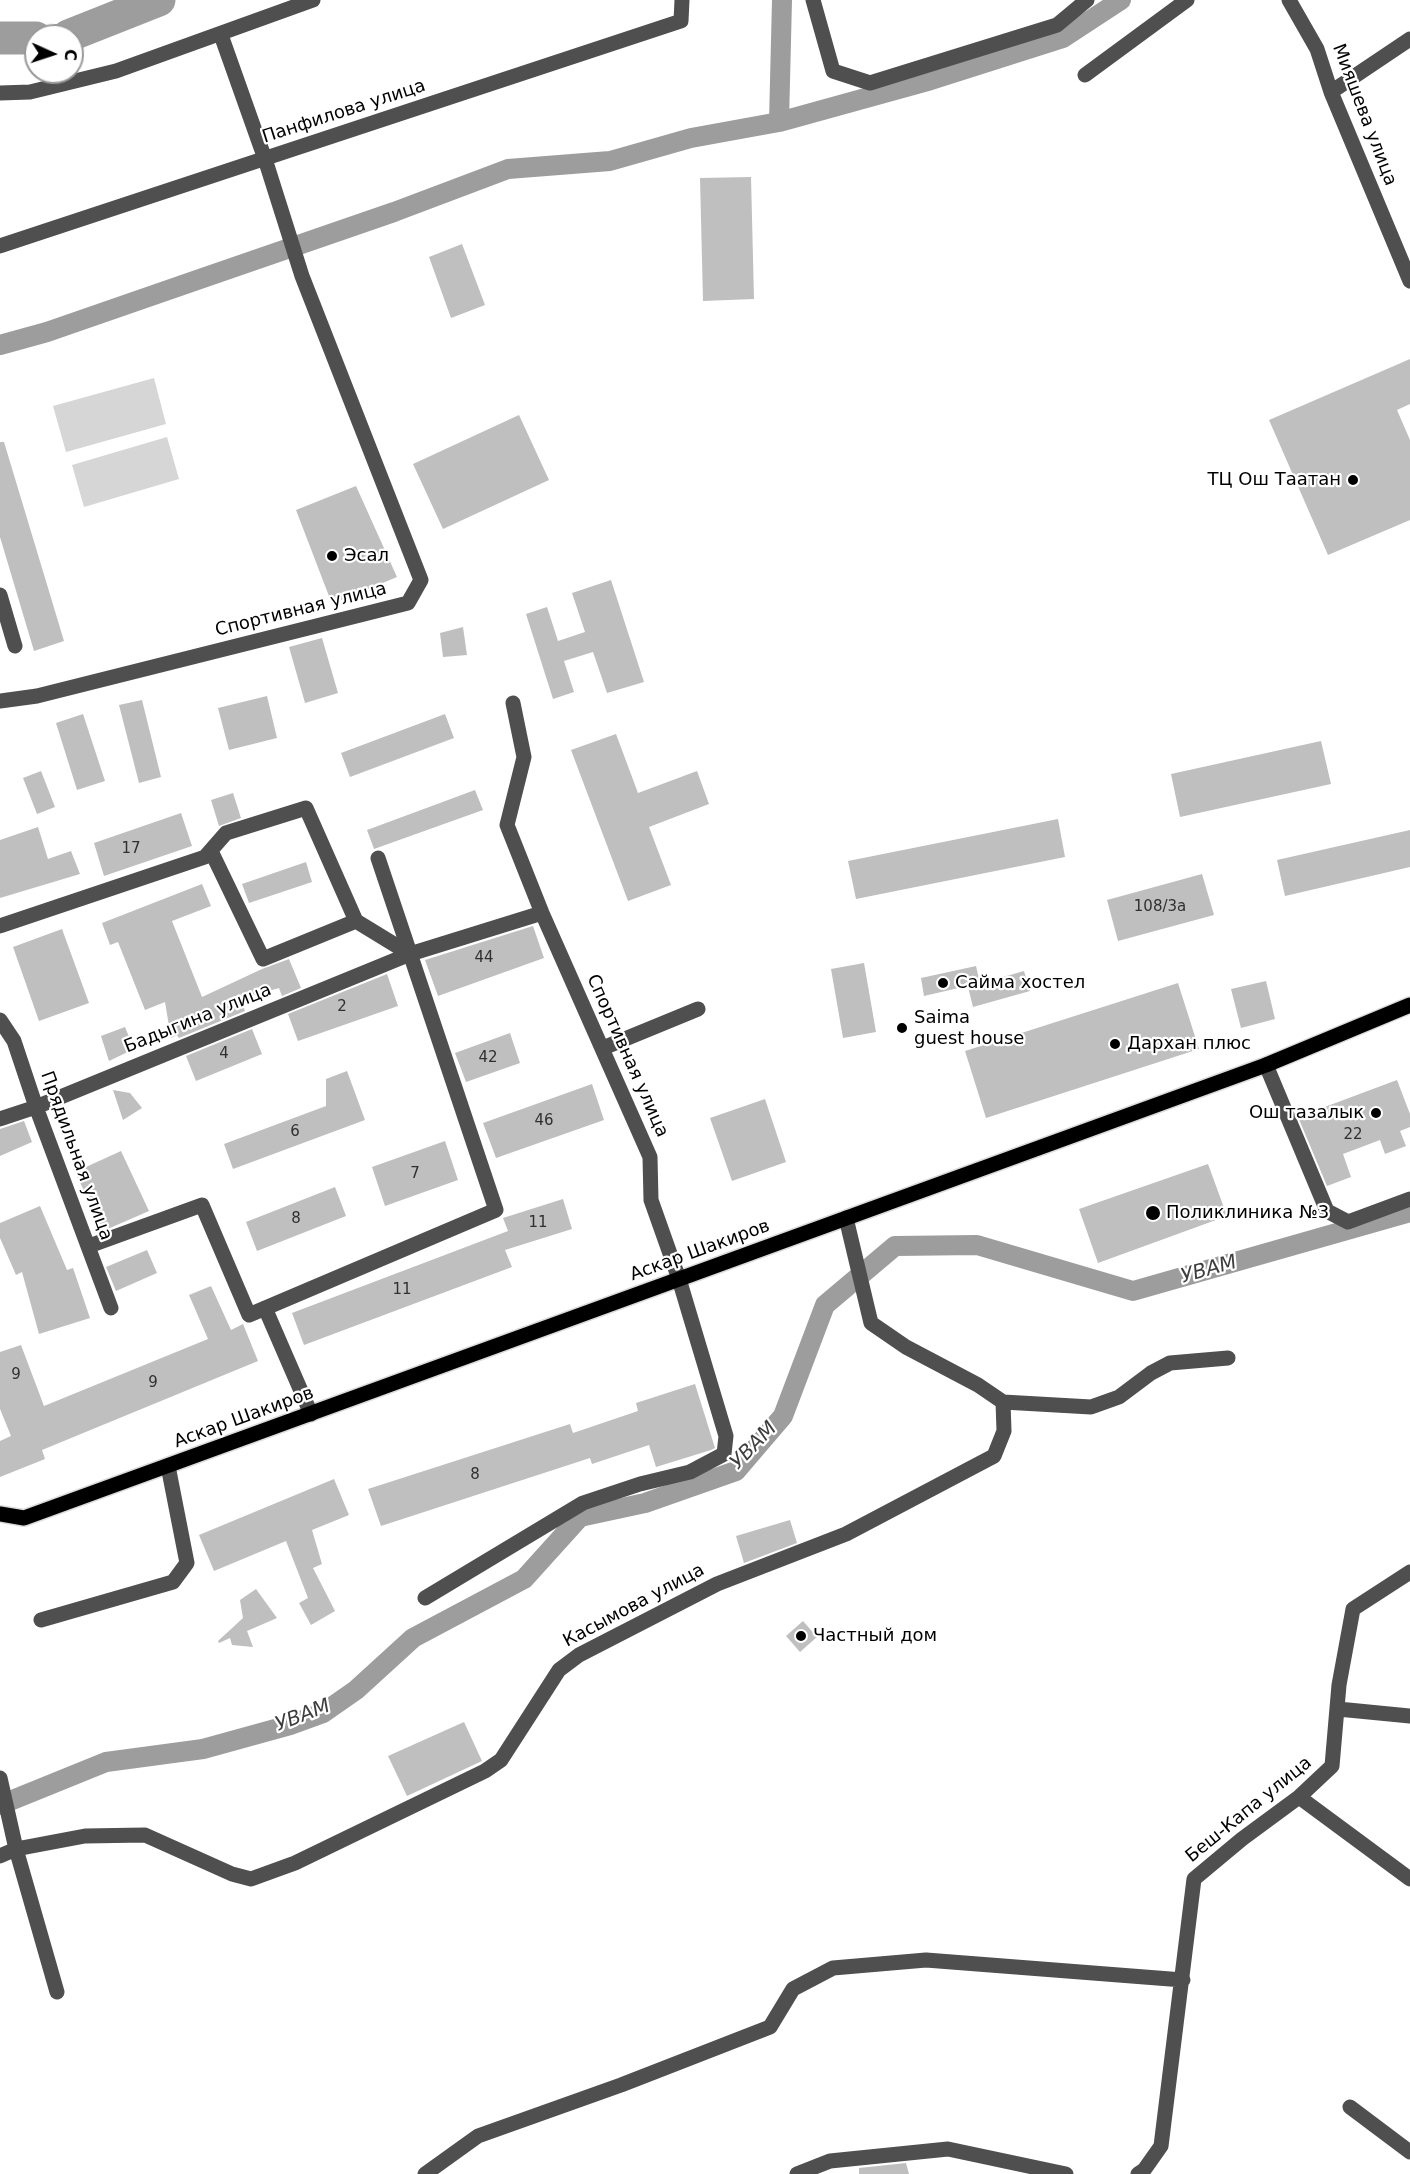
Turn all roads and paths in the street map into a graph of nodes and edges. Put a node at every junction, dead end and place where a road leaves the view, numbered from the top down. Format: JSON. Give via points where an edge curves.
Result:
{"nodes":[{"id":1,"x":313,"y":0,"type":"edge"},
{"id":2,"x":682,"y":0,"type":"edge"},
{"id":3,"x":813,"y":0,"type":"edge"},
{"id":4,"x":1087,"y":0,"type":"edge"},
{"id":5,"x":1187,"y":0,"type":"edge"},
{"id":6,"x":1289,"y":0,"type":"edge"},
{"id":7,"x":221,"y":35,"type":"junction"},
{"id":8,"x":1410,"y":39,"type":"edge"},
{"id":9,"x":1085,"y":75,"type":"dead end"},
{"id":10,"x":1331,"y":92,"type":"junction"},
{"id":11,"x":0,"y":93,"type":"edge"},
{"id":12,"x":265,"y":159,"type":"junction"},
{"id":13,"x":0,"y":246,"type":"edge"},
{"id":14,"x":1410,"y":281,"type":"edge"},
{"id":15,"x":0,"y":595,"type":"edge"},
{"id":16,"x":15,"y":646,"type":"dead end"},
{"id":17,"x":0,"y":701,"type":"edge"},
{"id":18,"x":513,"y":703,"type":"dead end"},
{"id":19,"x":211,"y":851,"type":"junction"},
{"id":20,"x":378,"y":858,"type":"dead end"},
{"id":21,"x":542,"y":913,"type":"junction"},
{"id":22,"x":356,"y":921,"type":"junction"},
{"id":23,"x":0,"y":926,"type":"edge"},
{"id":24,"x":410,"y":954,"type":"junction"},
{"id":25,"x":1410,"y":1005,"type":"edge"},
{"id":26,"x":699,"y":1009,"type":"dead end"},
{"id":27,"x":0,"y":1020,"type":"edge"},
{"id":28,"x":603,"y":1048,"type":"junction"},
{"id":29,"x":1266,"y":1065,"type":"junction"},
{"id":30,"x":36,"y":1107,"type":"junction"},
{"id":31,"x":0,"y":1119,"type":"edge"},
{"id":32,"x":1410,"y":1199,"type":"edge"},
{"id":33,"x":846,"y":1218,"type":"junction"},
{"id":34,"x":89,"y":1246,"type":"junction"},
{"id":35,"x":679,"y":1279,"type":"junction"},
{"id":36,"x":111,"y":1308,"type":"dead end"},
{"id":37,"x":265,"y":1308,"type":"junction"},
{"id":38,"x":1228,"y":1359,"type":"dead end"},
{"id":39,"x":1002,"y":1402,"type":"junction"},
{"id":40,"x":311,"y":1414,"type":"junction"},
{"id":41,"x":168,"y":1466,"type":"junction"},
{"id":42,"x":0,"y":1514,"type":"edge"},
{"id":43,"x":1410,"y":1572,"type":"edge"},
{"id":44,"x":425,"y":1598,"type":"dead end"},
{"id":45,"x":41,"y":1620,"type":"dead end"},
{"id":46,"x":1338,"y":1709,"type":"junction"},
{"id":47,"x":1410,"y":1716,"type":"edge"},
{"id":48,"x":0,"y":1778,"type":"edge"},
{"id":49,"x":1299,"y":1797,"type":"junction"},
{"id":50,"x":15,"y":1843,"type":"junction"},
{"id":51,"x":0,"y":1856,"type":"edge"},
{"id":52,"x":1410,"y":1879,"type":"edge"},
{"id":53,"x":1183,"y":1980,"type":"junction"},
{"id":54,"x":57,"y":1992,"type":"dead end"},
{"id":55,"x":1350,"y":2107,"type":"dead end"},
{"id":56,"x":1410,"y":2152,"type":"edge"},
{"id":57,"x":425,"y":2174,"type":"edge"},
{"id":58,"x":796,"y":2174,"type":"edge"},
{"id":59,"x":1066,"y":2174,"type":"edge"},
{"id":60,"x":1138,"y":2174,"type":"edge"}],
"edges":[{"from":1,"to":7,"type":"street"},
{"from":2,"to":12,"type":"street","name":"Панфилова улица","via":[[681,21]]},
{"from":3,"to":4,"type":"street","via":[[833,71],[870,83],[1057,25]]},
{"from":5,"to":9,"type":"street"},
{"from":6,"to":10,"type":"street","name":"Мияшева улица","via":[[1317,49]]},
{"from":7,"to":11,"type":"street","via":[[116,71],[30,92]]},
{"from":7,"to":12,"type":"street"},
{"from":8,"to":10,"type":"street"},
{"from":10,"to":14,"type":"street","name":"Мияшева улица"},
{"from":12,"to":13,"type":"street","name":"Панфилова улица"},
{"from":12,"to":17,"type":"street","name":"Спортивная улица","via":[[302,276],[421,580],[408,603],[37,696]]},
{"from":15,"to":16,"type":"street"},
{"from":18,"to":21,"type":"street","name":"Спортивная улица","via":[[524,757],[507,825]]},
{"from":19,"to":22,"type":"street","via":[[263,959]]},
{"from":19,"to":22,"type":"street","via":[[226,833],[306,808]]},
{"from":19,"to":23,"type":"street","via":[[205,857]]},
{"from":20,"to":24,"type":"street"},
{"from":21,"to":24,"type":"street","name":"Бадыгина улица"},
{"from":21,"to":28,"type":"street","name":"Спортивная улица"},
{"from":22,"to":24,"type":"street"},
{"from":24,"to":30,"type":"street","name":"Бадыгина улица"},
{"from":24,"to":37,"type":"street","via":[[496,1210]]},
{"from":25,"to":29,"type":"main road","name":"Аскар Шакиров"},
{"from":26,"to":28,"type":"street"},
{"from":27,"to":30,"type":"street","name":"Прядильная улица","via":[[14,1041]]},
{"from":28,"to":35,"type":"street","name":"Спортивная улица","via":[[650,1157],[651,1200]]},
{"from":29,"to":32,"type":"street","via":[[1327,1211],[1348,1222]]},
{"from":29,"to":33,"type":"main road","name":"Аскар Шакиров"},
{"from":30,"to":31,"type":"street","name":"Бадыгина улица"},
{"from":30,"to":34,"type":"street","name":"Прядильная улица"},
{"from":33,"to":35,"type":"main road","name":"Аскар Шакиров"},
{"from":33,"to":39,"type":"street","via":[[871,1323],[906,1347],[978,1384]]},
{"from":34,"to":36,"type":"street","name":"Прядильная улица"},
{"from":34,"to":37,"type":"street","via":[[202,1205],[249,1315]]},
{"from":35,"to":40,"type":"main road","name":"Аскар Шакиров"},
{"from":35,"to":44,"type":"street","name":"Спортивная улица","via":[[726,1436],[724,1454],[690,1472],[583,1503]]},
{"from":37,"to":40,"type":"street"},
{"from":38,"to":39,"type":"street","via":[[1170,1363],[1119,1397],[1091,1407]]},
{"from":39,"to":50,"type":"street","name":"Касымова улица","via":[[1004,1431],[994,1456],[846,1534],[717,1584],[579,1655],[559,1670],[501,1760],[295,1863],[251,1879],[146,1835]]},
{"from":40,"to":41,"type":"main road","name":"Аскар Шакиров"},
{"from":41,"to":42,"type":"main road","name":"Аскар Шакиров","via":[[24,1518]]},
{"from":41,"to":45,"type":"street","via":[[187,1563],[173,1582]]},
{"from":43,"to":46,"type":"street","name":"Беш-Капа улица","via":[[1353,1609]]},
{"from":46,"to":47,"type":"street"},
{"from":46,"to":49,"type":"street","name":"Беш-Капа улица","via":[[1332,1767]]},
{"from":48,"to":50,"type":"street"},
{"from":49,"to":52,"type":"street"},
{"from":49,"to":53,"type":"street","name":"Беш-Капа улица","via":[[1194,1879]]},
{"from":50,"to":51,"type":"street","name":"Касымова улица"},
{"from":50,"to":54,"type":"street"},
{"from":53,"to":57,"type":"street","via":[[926,1960],[833,1968],[793,1989],[770,2027],[478,2136]]},
{"from":53,"to":60,"type":"street","name":"Беш-Капа улица","via":[[1161,2146]]},
{"from":55,"to":56,"type":"street"},
{"from":58,"to":59,"type":"street","via":[[830,2161],[948,2149]]}]}
